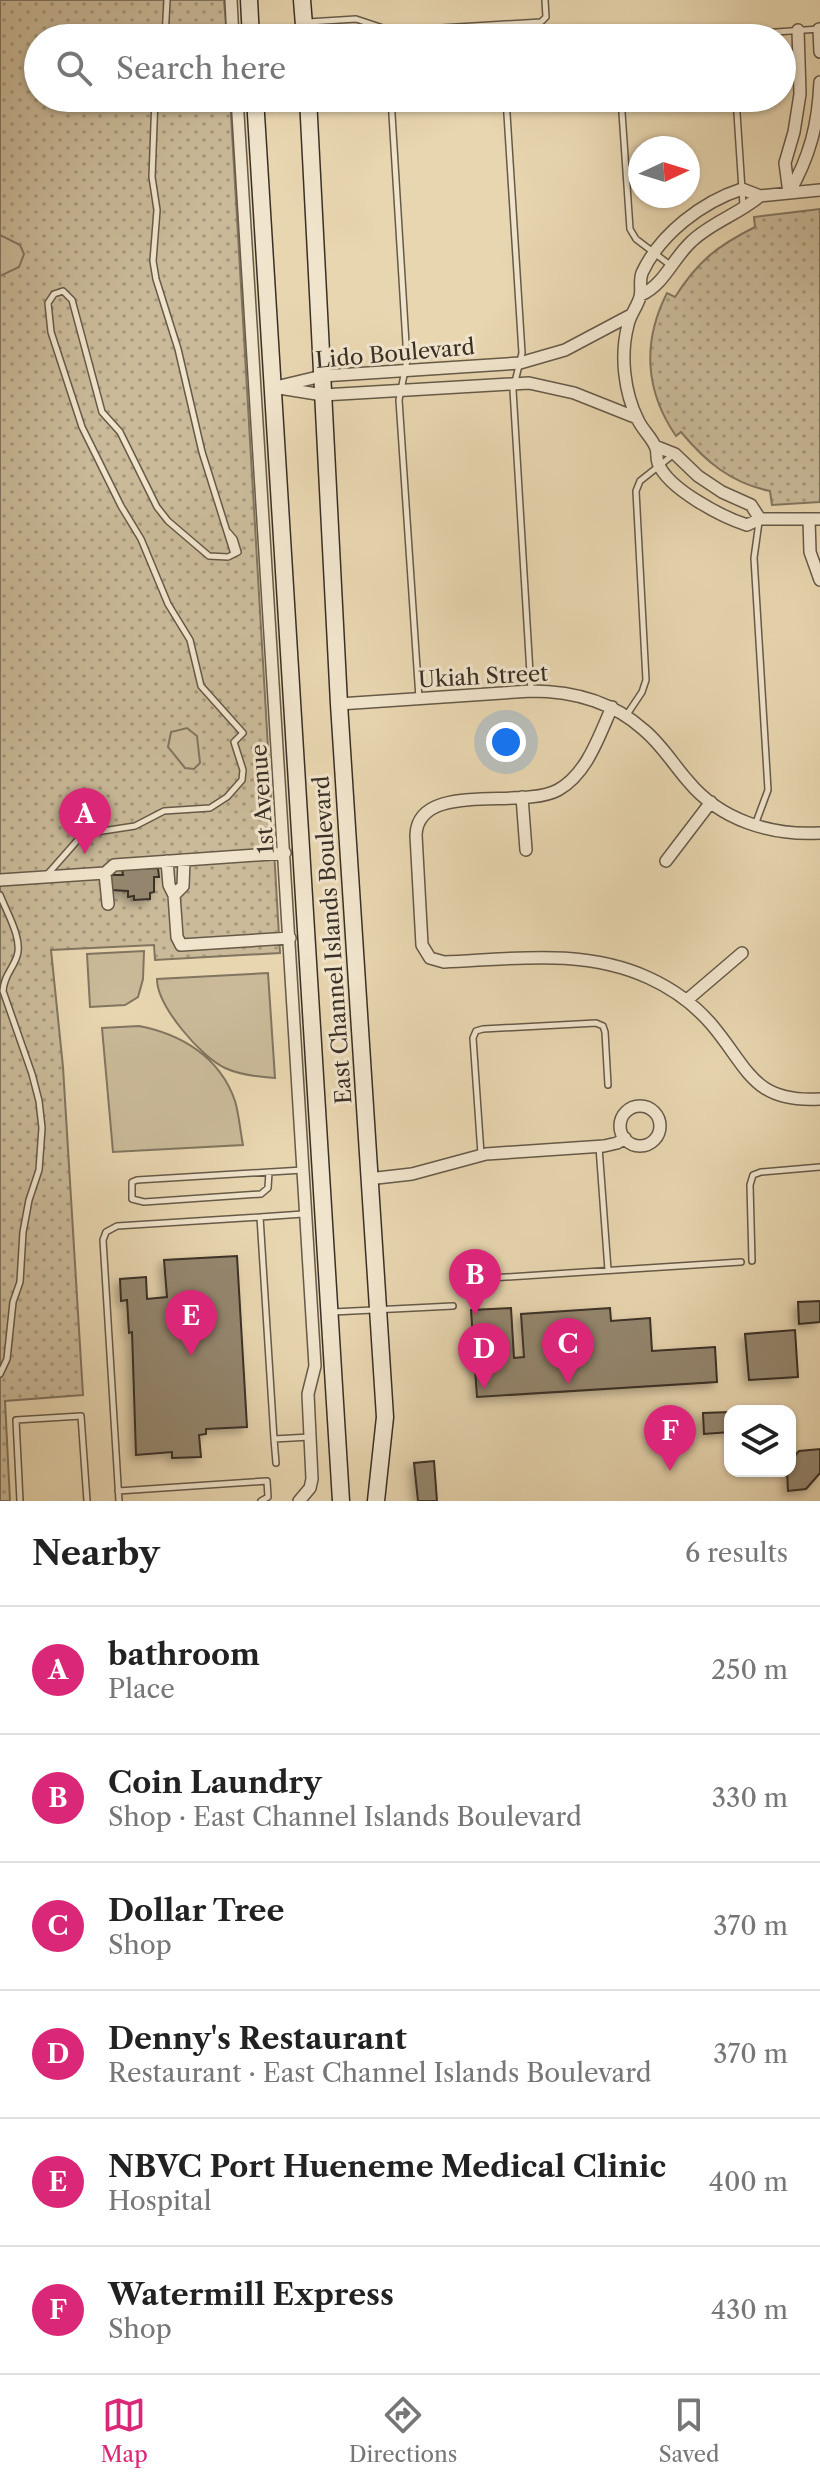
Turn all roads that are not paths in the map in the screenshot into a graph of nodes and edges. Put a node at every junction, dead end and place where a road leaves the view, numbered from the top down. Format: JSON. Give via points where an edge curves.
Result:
{"nodes":[{"id":1,"x":167,"y":0,"type":"edge"},
{"id":2,"x":231,"y":0,"type":"edge"},
{"id":3,"x":249,"y":0,"type":"edge"},
{"id":4,"x":302,"y":0,"type":"edge"},
{"id":5,"x":545,"y":0,"type":"edge"},
{"id":6,"x":166,"y":24,"type":"edge"},
{"id":7,"x":232,"y":24,"type":"edge"},
{"id":8,"x":250,"y":24,"type":"edge"},
{"id":9,"x":304,"y":24,"type":"edge"},
{"id":10,"x":332,"y":24,"type":"edge"},
{"id":11,"x":371,"y":24,"type":"edge"},
{"id":12,"x":508,"y":24,"type":"edge"},
{"id":13,"x":819,"y":29,"type":"edge"},
{"id":14,"x":798,"y":30,"type":"joint"},
{"id":15,"x":820,"y":52,"type":"edge"},
{"id":16,"x":820,"y":82,"type":"edge"},
{"id":17,"x":154,"y":112,"type":"edge"},
{"id":18,"x":238,"y":112,"type":"edge"},
{"id":19,"x":256,"y":112,"type":"edge"},
{"id":20,"x":309,"y":112,"type":"edge"},
{"id":21,"x":392,"y":112,"type":"edge"},
{"id":22,"x":507,"y":112,"type":"edge"},
{"id":23,"x":622,"y":112,"type":"edge"},
{"id":24,"x":737,"y":112,"type":"edge"},
{"id":25,"x":742,"y":189,"type":"junction"},
{"id":26,"x":820,"y":190,"type":"edge"},
{"id":27,"x":789,"y":193,"type":"junction"},
{"id":28,"x":760,"y":196,"type":"junction"},
{"id":29,"x":744,"y":210,"type":"junction"},
{"id":30,"x":655,"y":253,"type":"junction"},
{"id":31,"x":670,"y":265,"type":"junction"},
{"id":32,"x":641,"y":295,"type":"junction"},
{"id":33,"x":631,"y":315,"type":"junction"},
{"id":34,"x":520,"y":363,"type":"junction"},
{"id":35,"x":405,"y":371,"type":"junction"},
{"id":36,"x":322,"y":376,"type":"junction"},
{"id":37,"x":515,"y":382,"type":"junction"},
{"id":38,"x":273,"y":387,"type":"junction"},
{"id":39,"x":401,"y":389,"type":"junction"},
{"id":40,"x":323,"y":395,"type":"junction"},
{"id":41,"x":637,"y":418,"type":"junction"},
{"id":42,"x":655,"y":446,"type":"junction"},
{"id":43,"x":675,"y":454,"type":"junction"},
{"id":44,"x":659,"y":465,"type":"junction"},
{"id":45,"x":760,"y":519,"type":"junction"},
{"id":46,"x":814,"y":519,"type":"edge"},
{"id":47,"x":820,"y":533,"type":"edge"},
{"id":48,"x":820,"y":580,"type":"edge"},
{"id":49,"x":531,"y":691,"type":"junction"},
{"id":50,"x":419,"y":698,"type":"junction"},
{"id":51,"x":339,"y":704,"type":"junction"},
{"id":52,"x":612,"y":707,"type":"junction"},
{"id":53,"x":626,"y":716,"type":"junction"},
{"id":54,"x":522,"y":797,"type":"junction"},
{"id":55,"x":711,"y":802,"type":"junction"},
{"id":56,"x":755,"y":826,"type":"junction"},
{"id":57,"x":820,"y":833,"type":"edge"},
{"id":58,"x":526,"y":850,"type":"dead end"},
{"id":59,"x":285,"y":853,"type":"junction"},
{"id":60,"x":184,"y":860,"type":"junction"},
{"id":61,"x":167,"y":861,"type":"junction"},
{"id":62,"x":666,"y":861,"type":"dead end"},
{"id":63,"x":105,"y":873,"type":"junction"},
{"id":64,"x":46,"y":877,"type":"junction"},
{"id":65,"x":0,"y":880,"type":"edge"},
{"id":66,"x":0,"y":895,"type":"edge"},
{"id":67,"x":174,"y":895,"type":"junction"},
{"id":68,"x":108,"y":904,"type":"dead end"},
{"id":69,"x":290,"y":938,"type":"junction"},
{"id":70,"x":742,"y":953,"type":"dead end"},
{"id":71,"x":687,"y":1000,"type":"junction"},
{"id":72,"x":608,"y":1085,"type":"dead end"},
{"id":73,"x":820,"y":1099,"type":"edge"},
{"id":74,"x":625,"y":1138,"type":"dead end"},
{"id":75,"x":599,"y":1146,"type":"junction"},
{"id":76,"x":481,"y":1155,"type":"junction"},
{"id":77,"x":820,"y":1167,"type":"edge"},
{"id":78,"x":304,"y":1170,"type":"junction"},
{"id":79,"x":269,"y":1172,"type":"junction"},
{"id":80,"x":368,"y":1179,"type":"junction"},
{"id":81,"x":307,"y":1214,"type":"junction"},
{"id":82,"x":260,"y":1217,"type":"junction"},
{"id":83,"x":752,"y":1261,"type":"dead end"},
{"id":84,"x":741,"y":1262,"type":"dead end"},
{"id":85,"x":608,"y":1270,"type":"junction"},
{"id":86,"x":475,"y":1279,"type":"dead end"},
{"id":87,"x":453,"y":1306,"type":"dead end"},
{"id":88,"x":377,"y":1310,"type":"junction"},
{"id":89,"x":328,"y":1313,"type":"junction"},
{"id":90,"x":332,"y":1371,"type":"junction"},
{"id":91,"x":0,"y":1374,"type":"edge"},
{"id":92,"x":311,"y":1437,"type":"junction"},
{"id":93,"x":274,"y":1439,"type":"junction"},
{"id":94,"x":276,"y":1463,"type":"dead end"},
{"id":95,"x":118,"y":1491,"type":"junction"},
{"id":96,"x":302,"y":1498,"type":"edge"},
{"id":97,"x":20,"y":1501,"type":"edge"},
{"id":98,"x":87,"y":1501,"type":"edge"},
{"id":99,"x":119,"y":1501,"type":"edge"},
{"id":100,"x":261,"y":1501,"type":"edge"},
{"id":101,"x":331,"y":1501,"type":"edge"},
{"id":102,"x":341,"y":1501,"type":"edge"},
{"id":103,"x":376,"y":1501,"type":"edge"}],
"edges":[{"from":1,"to":6,"type":"lane"},
{"from":2,"to":7,"type":"street"},
{"from":3,"to":8,"type":"main road"},
{"from":4,"to":9,"type":"main road"},
{"from":5,"to":12,"type":"lane","via":[[546,17],[541,22]]},
{"from":10,"to":11,"type":"lane","via":[[356,19]]},
{"from":13,"to":14,"type":"lane"},
{"from":13,"to":15,"type":"street"},
{"from":14,"to":27,"type":"street","via":[[800,94],[785,163]]},
{"from":16,"to":27,"type":"street","via":[[810,150]]},
{"from":17,"to":64,"type":"lane","via":[[156,279],[202,452],[238,552],[209,556],[157,507],[120,432],[102,412],[72,300],[63,291],[48,303],[51,332],[82,427],[190,640],[201,686],[243,733],[234,742],[242,780],[210,808],[164,811],[135,826],[83,834]]},
{"from":18,"to":59,"type":"street","name":"1st Avenue"},
{"from":19,"to":38,"type":"main road","name":"East Channel Islands Boulevard"},
{"from":20,"to":36,"type":"main road","name":"East Channel Islands Boulevard"},
{"from":21,"to":35,"type":"lane"},
{"from":22,"to":34,"type":"lane"},
{"from":23,"to":30,"type":"lane","via":[[629,225],[636,239]]},
{"from":24,"to":25,"type":"lane"},
{"from":25,"to":28,"type":"street"},
{"from":25,"to":29,"type":"lane"},
{"from":25,"to":30,"type":"street","via":[[690,217]]},
{"from":26,"to":27,"type":"street"},
{"from":27,"to":28,"type":"street"},
{"from":28,"to":29,"type":"street"},
{"from":29,"to":31,"type":"street","via":[[705,231]]},
{"from":30,"to":31,"type":"lane"},
{"from":30,"to":32,"type":"street","via":[[640,276]]},
{"from":31,"to":32,"type":"street","via":[[656,289]]},
{"from":32,"to":33,"type":"street"},
{"from":33,"to":34,"type":"street","name":"Lido Boulevard","via":[[565,350]]},
{"from":33,"to":41,"type":"street","via":[[625,366]]},
{"from":34,"to":35,"type":"street","name":"Lido Boulevard"},
{"from":34,"to":37,"type":"lane"},
{"from":35,"to":36,"type":"street","name":"Lido Boulevard"},
{"from":35,"to":39,"type":"lane"},
{"from":36,"to":38,"type":"street","name":"Lido Boulevard"},
{"from":36,"to":40,"type":"main road","name":"East Channel Islands Boulevard"},
{"from":37,"to":39,"type":"street","name":"Lido Boulevard"},
{"from":37,"to":41,"type":"street","name":"Lido Boulevard","via":[[560,389]]},
{"from":37,"to":49,"type":"lane"},
{"from":38,"to":40,"type":"street","name":"Lido Boulevard"},
{"from":38,"to":89,"type":"main road","name":"East Channel Islands Boulevard"},
{"from":39,"to":40,"type":"street","name":"Lido Boulevard"},
{"from":39,"to":50,"type":"lane"},
{"from":40,"to":51,"type":"main road","name":"East Channel Islands Boulevard"},
{"from":41,"to":42,"type":"street"},
{"from":42,"to":43,"type":"street"},
{"from":42,"to":44,"type":"street"},
{"from":43,"to":44,"type":"lane"},
{"from":43,"to":45,"type":"street","via":[[710,484],[751,505]]},
{"from":44,"to":45,"type":"street","via":[[709,509],[747,525]]},
{"from":44,"to":53,"type":"lane","via":[[636,491],[646,680]]},
{"from":45,"to":46,"type":"street"},
{"from":45,"to":56,"type":"lane","via":[[754,558],[768,790]]},
{"from":46,"to":47,"type":"street"},
{"from":46,"to":48,"type":"street","via":[[810,552]]},
{"from":49,"to":50,"type":"street","name":"Ukiah Street"},
{"from":49,"to":52,"type":"street","name":"Ukiah Street","via":[[569,693]]},
{"from":50,"to":51,"type":"street","name":"Ukiah Street"},
{"from":51,"to":80,"type":"main road","name":"East Channel Islands Boulevard"},
{"from":52,"to":53,"type":"street","name":"Ukiah Street"},
{"from":52,"to":54,"type":"street","via":[[577,773],[557,791]]},
{"from":53,"to":55,"type":"street","name":"Ukiah Street"},
{"from":54,"to":58,"type":"street"},
{"from":54,"to":71,"type":"street","via":[[440,803],[419,819],[417,866],[425,952],[444,962],[592,959],[651,978]]},
{"from":55,"to":56,"type":"street","name":"Ukiah Street"},
{"from":55,"to":62,"type":"street"},
{"from":56,"to":57,"type":"street","name":"Ukiah Street"},
{"from":59,"to":60,"type":"street"},
{"from":59,"to":69,"type":"street","name":"1st Avenue"},
{"from":60,"to":61,"type":"street"},
{"from":60,"to":67,"type":"street","via":[[183,886]]},
{"from":61,"to":63,"type":"street","via":[[114,865]]},
{"from":61,"to":67,"type":"street"},
{"from":63,"to":64,"type":"street"},
{"from":63,"to":68,"type":"street"},
{"from":64,"to":65,"type":"street"},
{"from":66,"to":91,"type":"lane","via":[[19,950],[3,991],[32,1074],[42,1128],[9,1348]]},
{"from":67,"to":69,"type":"street","via":[[181,945]]},
{"from":69,"to":78,"type":"street","name":"1st Avenue"},
{"from":70,"to":71,"type":"street"},
{"from":71,"to":73,"type":"street","via":[[759,1086],[783,1097]]},
{"from":72,"to":76,"type":"lane","via":[[605,1032],[596,1023],[476,1031]]},
{"from":74,"to":75,"type":"street"},
{"from":75,"to":76,"type":"street"},
{"from":75,"to":85,"type":"lane"},
{"from":76,"to":80,"type":"street","via":[[412,1174]]},
{"from":77,"to":83,"type":"lane","via":[[753,1175]]},
{"from":78,"to":79,"type":"lane"},
{"from":78,"to":81,"type":"street","name":"1st Avenue"},
{"from":79,"to":79,"type":"lane","via":[[137,1180],[130,1189],[136,1201],[266,1193]]},
{"from":80,"to":88,"type":"main road","name":"East Channel Islands Boulevard"},
{"from":81,"to":82,"type":"lane"},
{"from":81,"to":92,"type":"street","name":"1st Avenue","via":[[315,1366],[308,1394]]},
{"from":82,"to":93,"type":"lane"},
{"from":82,"to":95,"type":"lane","via":[[117,1226],[106,1232]]},
{"from":84,"to":85,"type":"lane"},
{"from":85,"to":86,"type":"lane"},
{"from":87,"to":88,"type":"lane"},
{"from":88,"to":89,"type":"lane"},
{"from":88,"to":103,"type":"main road","name":"East Channel Islands Boulevard","via":[[385,1417]]},
{"from":89,"to":90,"type":"main road","name":"East Channel Islands Boulevard"},
{"from":90,"to":101,"type":"main road","via":[[327,1430]]},
{"from":90,"to":102,"type":"main road","name":"East Channel Islands Boulevard"},
{"from":92,"to":93,"type":"lane"},
{"from":92,"to":96,"type":"street","name":"1st Avenue","via":[[312,1479]]},
{"from":93,"to":94,"type":"lane"},
{"from":95,"to":99,"type":"lane"},
{"from":95,"to":100,"type":"lane","via":[[267,1481],[268,1497]]},
{"from":97,"to":98,"type":"lane","via":[[16,1420],[81,1416]]}]}
